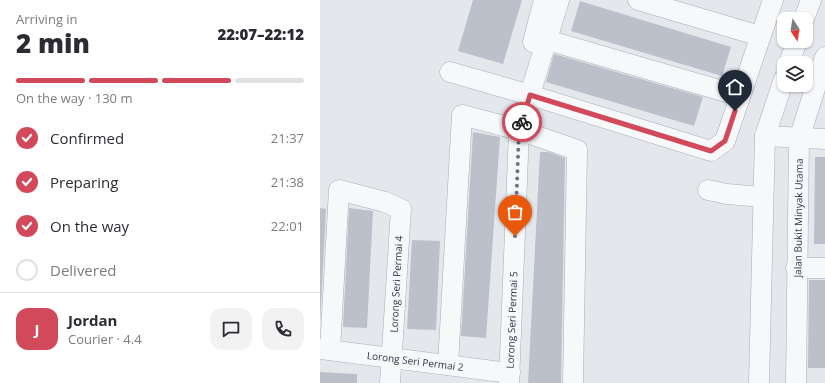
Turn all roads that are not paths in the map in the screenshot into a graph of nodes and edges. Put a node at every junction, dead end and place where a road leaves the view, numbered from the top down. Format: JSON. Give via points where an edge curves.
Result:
{"nodes":[{"id":1,"x":544,"y":0,"type":"edge"},
{"id":2,"x":560,"y":0,"type":"edge"},
{"id":3,"x":638,"y":0,"type":"edge"},
{"id":4,"x":773,"y":0,"type":"edge"},
{"id":5,"x":811,"y":0,"type":"edge"},
{"id":6,"x":807,"y":12,"type":"edge"},
{"id":7,"x":760,"y":36,"type":"junction"},
{"id":8,"x":540,"y":41,"type":"junction"},
{"id":9,"x":825,"y":57,"type":"edge"},
{"id":10,"x":450,"y":72,"type":"dead end"},
{"id":11,"x":780,"y":92,"type":"edge"},
{"id":12,"x":530,"y":95,"type":"junction"},
{"id":13,"x":740,"y":96,"type":"junction"},
{"id":14,"x":519,"y":130,"type":"junction"},
{"id":15,"x":765,"y":136,"type":"junction"},
{"id":16,"x":799,"y":139,"type":"junction"},
{"id":17,"x":825,"y":139,"type":"edge"},
{"id":18,"x":708,"y":190,"type":"dead end"},
{"id":19,"x":763,"y":197,"type":"junction"},
{"id":20,"x":796,"y":268,"type":"junction"},
{"id":21,"x":825,"y":268,"type":"edge"},
{"id":22,"x":325,"y":350,"type":"edge"},
{"id":23,"x":392,"y":358,"type":"junction"},
{"id":24,"x":448,"y":365,"type":"junction"},
{"id":25,"x":510,"y":378,"type":"edge"},
{"id":26,"x":390,"y":383,"type":"edge"},
{"id":27,"x":573,"y":383,"type":"edge"},
{"id":28,"x":759,"y":383,"type":"edge"},
{"id":29,"x":796,"y":383,"type":"edge"}],
"edges":[{"from":1,"to":8,"type":"street"},
{"from":2,"to":8,"type":"street","name":"Lorong Seri Permai 5"},
{"from":3,"to":7,"type":"street"},
{"from":4,"to":7,"type":"street"},
{"from":5,"to":6,"type":"street"},
{"from":7,"to":13,"type":"street"},
{"from":8,"to":12,"type":"street","name":"Lorong Seri Permai 5"},
{"from":8,"to":13,"type":"street"},
{"from":9,"to":16,"type":"street","name":"Jalan Bukit Minyak Utama"},
{"from":10,"to":12,"type":"street"},
{"from":11,"to":15,"type":"street"},
{"from":12,"to":13,"type":"street","via":[[718,146]]},
{"from":12,"to":14,"type":"street","name":"Lorong Seri Permai 5"},
{"from":14,"to":24,"type":"street","via":[[462,115]]},
{"from":14,"to":25,"type":"street","name":"Lorong Seri Permai 5"},
{"from":14,"to":27,"type":"street","via":[[577,150]]},
{"from":15,"to":16,"type":"street"},
{"from":15,"to":19,"type":"street"},
{"from":16,"to":17,"type":"street"},
{"from":16,"to":20,"type":"street","name":"Jalan Bukit Minyak Utama"},
{"from":18,"to":19,"type":"street"},
{"from":19,"to":28,"type":"street"},
{"from":20,"to":21,"type":"street"},
{"from":20,"to":29,"type":"street","name":"Jalan Bukit Minyak Utama"},
{"from":22,"to":23,"type":"street","name":"Lorong Seri Permai 2"},
{"from":22,"to":23,"type":"street","name":"Lorong Seri Permai 4","via":[[339,190],[385,202],[400,209]]},
{"from":23,"to":24,"type":"street","name":"Lorong Seri Permai 2"},
{"from":23,"to":26,"type":"street","name":"Lorong Seri Permai 4"},
{"from":24,"to":25,"type":"street","name":"Lorong Seri Permai 2"}]}
